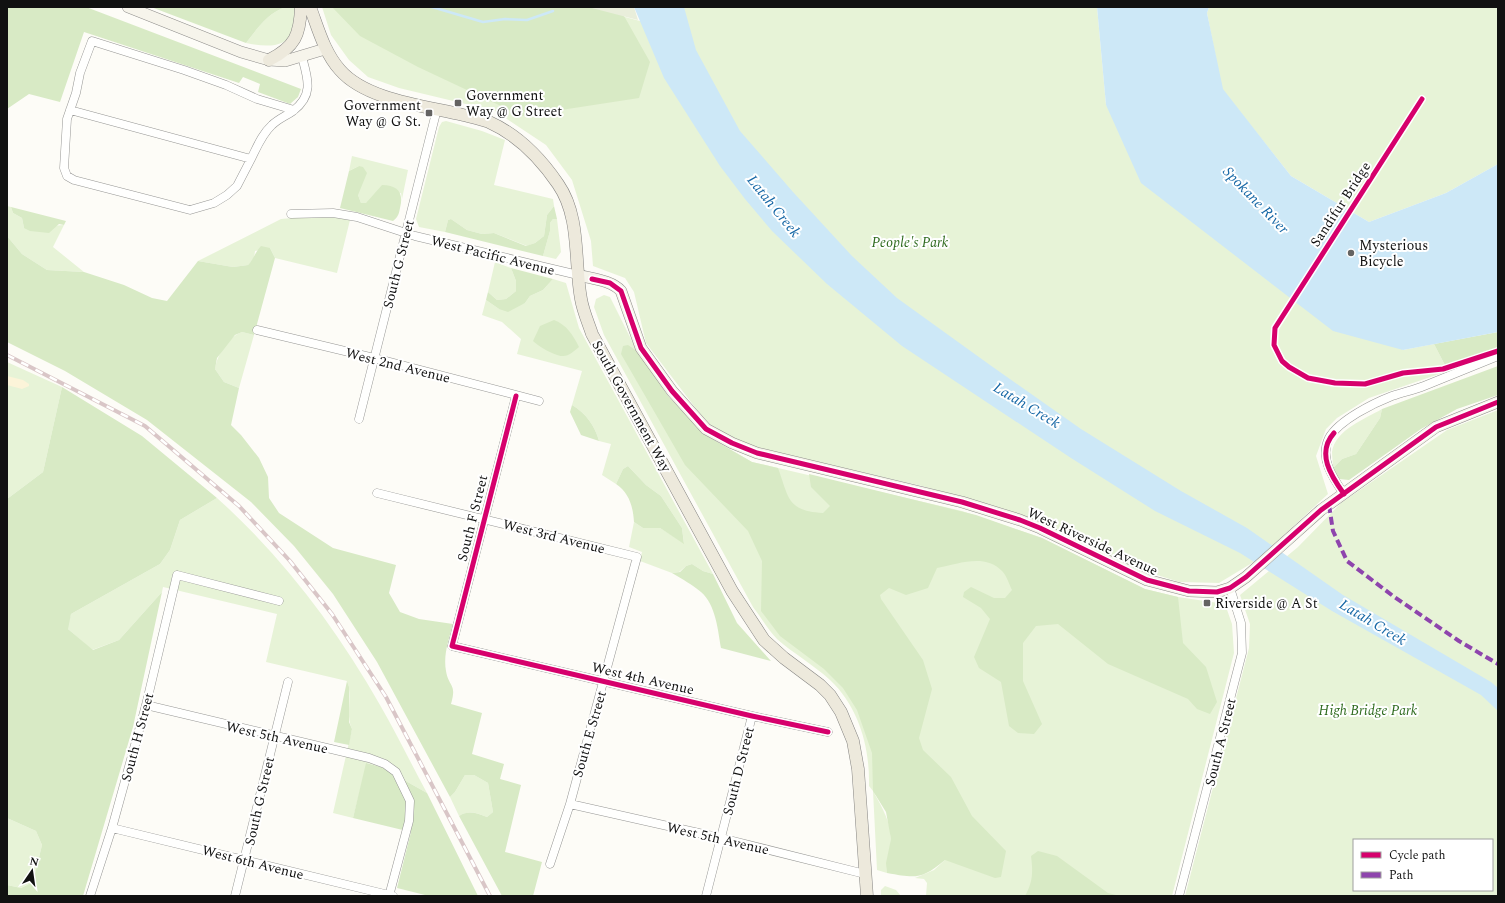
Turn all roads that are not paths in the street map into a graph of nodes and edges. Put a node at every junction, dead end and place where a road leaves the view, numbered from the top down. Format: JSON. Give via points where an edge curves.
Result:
{"nodes":[{"id":1,"x":128,"y":7,"type":"edge"},
{"id":2,"x":301,"y":7,"type":"edge"},
{"id":3,"x":310,"y":7,"type":"edge"},
{"id":4,"x":325,"y":48,"type":"junction"},
{"id":5,"x":302,"y":57,"type":"junction"},
{"id":6,"x":269,"y":60,"type":"junction"},
{"id":7,"x":437,"y":109,"type":"junction"},
{"id":8,"x":70,"y":110,"type":"junction"},
{"id":9,"x":294,"y":110,"type":"junction"},
{"id":10,"x":251,"y":159,"type":"junction"},
{"id":11,"x":291,"y":214,"type":"dead end"},
{"id":12,"x":406,"y":232,"type":"junction"},
{"id":13,"x":578,"y":275,"type":"junction"},
{"id":14,"x":256,"y":330,"type":"dead end"},
{"id":15,"x":1498,"y":356,"type":"edge"},
{"id":16,"x":374,"y":358,"type":"junction"},
{"id":17,"x":516,"y":396,"type":"junction"},
{"id":18,"x":538,"y":401,"type":"dead end"},
{"id":19,"x":1498,"y":402,"type":"edge"},
{"id":20,"x":359,"y":419,"type":"dead end"},
{"id":21,"x":378,"y":493,"type":"dead end"},
{"id":22,"x":1344,"y":494,"type":"junction"},
{"id":23,"x":484,"y":519,"type":"junction"},
{"id":24,"x":638,"y":557,"type":"joint"},
{"id":25,"x":1230,"y":588,"type":"junction"},
{"id":26,"x":279,"y":601,"type":"dead end"},
{"id":27,"x":452,"y":646,"type":"joint"},
{"id":28,"x":604,"y":681,"type":"junction"},
{"id":29,"x":288,"y":682,"type":"dead end"},
{"id":30,"x":146,"y":706,"type":"junction"},
{"id":31,"x":752,"y":716,"type":"junction"},
{"id":32,"x":828,"y":732,"type":"dead end"},
{"id":33,"x":274,"y":737,"type":"junction"},
{"id":34,"x":570,"y":804,"type":"junction"},
{"id":35,"x":112,"y":828,"type":"junction"},
{"id":36,"x":721,"y":838,"type":"junction"},
{"id":37,"x":245,"y":860,"type":"junction"},
{"id":38,"x":550,"y":864,"type":"dead end"},
{"id":39,"x":865,"y":874,"type":"junction"},
{"id":40,"x":90,"y":896,"type":"edge"},
{"id":41,"x":235,"y":896,"type":"edge"},
{"id":42,"x":391,"y":896,"type":"edge"},
{"id":43,"x":706,"y":896,"type":"edge"},
{"id":44,"x":867,"y":896,"type":"edge"},
{"id":45,"x":1179,"y":896,"type":"edge"}],
"edges":[{"from":1,"to":6,"type":"main road","via":[[241,52]]},
{"from":2,"to":6,"type":"main road","via":[[300,24],[290,47]]},
{"from":3,"to":4,"type":"main road","name":"South Government Way"},
{"from":4,"to":5,"type":"main road"},
{"from":4,"to":7,"type":"main road","name":"South Government Way","via":[[340,70],[360,87]]},
{"from":5,"to":6,"type":"main road","via":[[285,62]]},
{"from":5,"to":9,"type":"street","via":[[308,90]]},
{"from":7,"to":12,"type":"street","name":"South G Street"},
{"from":7,"to":13,"type":"main road","name":"South Government Way","via":[[489,122],[519,140],[542,162],[560,186],[570,211],[576,242]]},
{"from":8,"to":9,"type":"street","via":[[92,41],[226,84],[252,97]]},
{"from":8,"to":10,"type":"street"},
{"from":8,"to":10,"type":"street","via":[[65,128],[64,168],[67,176],[74,180],[190,210],[214,203],[227,195],[237,186]]},
{"from":9,"to":10,"type":"street","via":[[272,125],[264,134]]},
{"from":11,"to":12,"type":"street","name":"West Pacific Avenue","via":[[333,213],[364,219]]},
{"from":12,"to":13,"type":"street","name":"West Pacific Avenue"},
{"from":12,"to":16,"type":"street","name":"South G Street"},
{"from":13,"to":25,"type":"main road","name":"West Riverside Avenue","via":[[610,283],[621,291],[641,348],[655,369],[706,429],[732,444],[757,453],[924,492],[1020,520],[1057,535],[1125,571],[1161,585],[1203,592],[1217,592]]},
{"from":13,"to":39,"type":"main road","name":"South Government Way","via":[[581,300],[592,334],[732,591],[764,640],[830,695],[848,726],[858,769]]},
{"from":14,"to":16,"type":"street","name":"West 2nd Avenue"},
{"from":15,"to":22,"type":"street","via":[[1386,399],[1344,422],[1330,438],[1326,458],[1330,475]]},
{"from":16,"to":17,"type":"street","name":"West 2nd Avenue"},
{"from":16,"to":20,"type":"street","name":"South G Street"},
{"from":17,"to":18,"type":"street","name":"West 2nd Avenue"},
{"from":17,"to":23,"type":"street","name":"South F Street"},
{"from":19,"to":22,"type":"main road","name":"West Riverside Avenue","via":[[1436,427]]},
{"from":21,"to":23,"type":"street","name":"West 3rd Avenue"},
{"from":22,"to":25,"type":"main road","name":"West Riverside Avenue","via":[[1314,516],[1246,577]]},
{"from":23,"to":24,"type":"street","name":"West 3rd Avenue"},
{"from":23,"to":27,"type":"street","name":"South F Street"},
{"from":24,"to":28,"type":"street","name":"South E Street"},
{"from":25,"to":45,"type":"street","name":"South A Street","via":[[1242,623],[1242,653]]},
{"from":26,"to":30,"type":"street","name":"South H Street","via":[[177,575]]},
{"from":27,"to":28,"type":"street","name":"West 4th Avenue"},
{"from":28,"to":31,"type":"street","name":"West 4th Avenue"},
{"from":28,"to":34,"type":"street","name":"South E Street"},
{"from":29,"to":33,"type":"street","name":"South G Street"},
{"from":30,"to":33,"type":"street","name":"West 5th Avenue"},
{"from":30,"to":35,"type":"street","name":"South H Street"},
{"from":31,"to":32,"type":"street","name":"West 4th Avenue"},
{"from":31,"to":36,"type":"street","name":"South D Street"},
{"from":33,"to":37,"type":"street","name":"South G Street"},
{"from":33,"to":42,"type":"street","name":"West 5th Avenue","via":[[369,758],[385,764],[396,772],[410,801]]},
{"from":34,"to":36,"type":"street","name":"West 5th Avenue"},
{"from":34,"to":38,"type":"street","name":"South E Street"},
{"from":35,"to":37,"type":"street","name":"West 6th Avenue"},
{"from":35,"to":40,"type":"street","name":"South H Street"},
{"from":36,"to":39,"type":"street","name":"West 5th Avenue"},
{"from":36,"to":43,"type":"street","name":"South D Street"},
{"from":37,"to":41,"type":"street","name":"South G Street"},
{"from":37,"to":42,"type":"street","name":"West 6th Avenue"},
{"from":39,"to":44,"type":"main road","name":"South Government Way"}]}
